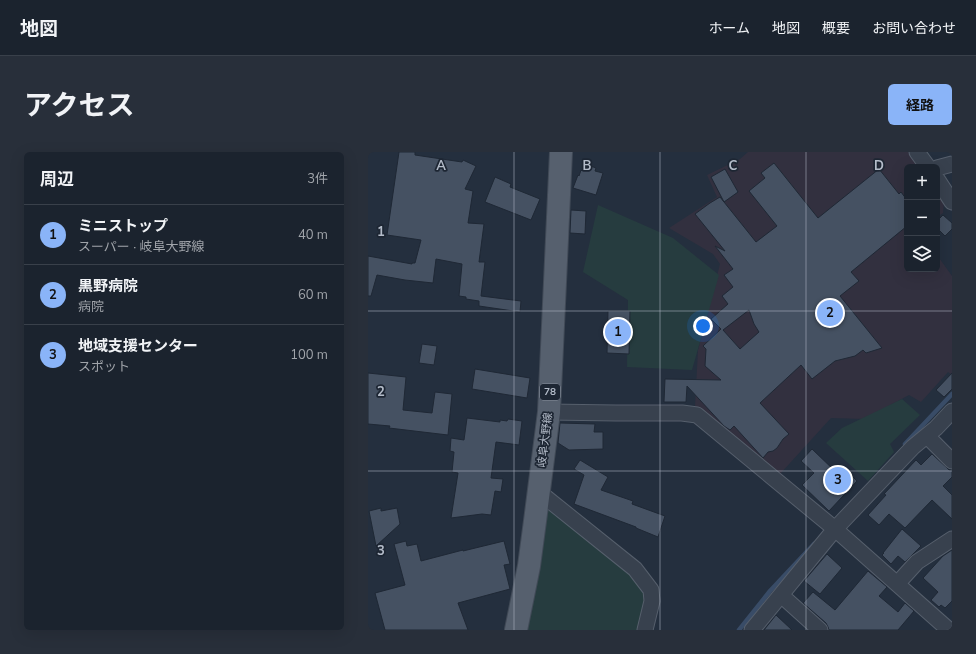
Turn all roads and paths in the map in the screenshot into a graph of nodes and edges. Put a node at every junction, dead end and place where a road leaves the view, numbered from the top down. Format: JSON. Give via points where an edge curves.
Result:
{"nodes":[{"id":1,"x":561,"y":152,"type":"edge"},
{"id":2,"x":917,"y":152,"type":"edge"},
{"id":3,"x":926,"y":164,"type":"edge"},
{"id":4,"x":952,"y":164,"type":"edge"},
{"id":5,"x":940,"y":167,"type":"edge"},
{"id":6,"x":940,"y":184,"type":"edge"},
{"id":7,"x":952,"y":202,"type":"edge"},
{"id":8,"x":952,"y":411,"type":"edge"},
{"id":9,"x":549,"y":412,"type":"junction"},
{"id":10,"x":927,"y":436,"type":"junction"},
{"id":11,"x":952,"y":461,"type":"edge"},
{"id":12,"x":539,"y":492,"type":"junction"},
{"id":13,"x":836,"y":529,"type":"junction"},
{"id":14,"x":952,"y":539,"type":"edge"},
{"id":15,"x":897,"y":584,"type":"junction"},
{"id":16,"x":781,"y":595,"type":"junction"},
{"id":17,"x":516,"y":630,"type":"edge"},
{"id":18,"x":645,"y":630,"type":"edge"},
{"id":19,"x":752,"y":630,"type":"edge"},
{"id":20,"x":820,"y":630,"type":"edge"},
{"id":21,"x":950,"y":630,"type":"edge"}],
"edges":[{"from":1,"to":9,"type":"main road","name":"岐阜大野線","number":"78"},
{"from":2,"to":3,"type":"street"},
{"from":4,"to":5,"type":"street"},
{"from":6,"to":7,"type":"street"},
{"from":8,"to":10,"type":"street"},
{"from":9,"to":12,"type":"main road","name":"岐阜大野線","number":"78"},
{"from":9,"to":13,"type":"street","via":[[697,415]]},
{"from":10,"to":11,"type":"street"},
{"from":10,"to":13,"type":"street"},
{"from":12,"to":17,"type":"main road","name":"岐阜大野線","number":"78","via":[[529,566]]},
{"from":12,"to":18,"type":"street","via":[[635,569],[651,590],[652,601]]},
{"from":13,"to":15,"type":"street"},
{"from":13,"to":16,"type":"street"},
{"from":14,"to":15,"type":"street","via":[[917,562]]},
{"from":15,"to":21,"type":"street"},
{"from":16,"to":19,"type":"street"},
{"from":16,"to":20,"type":"street"}]}
